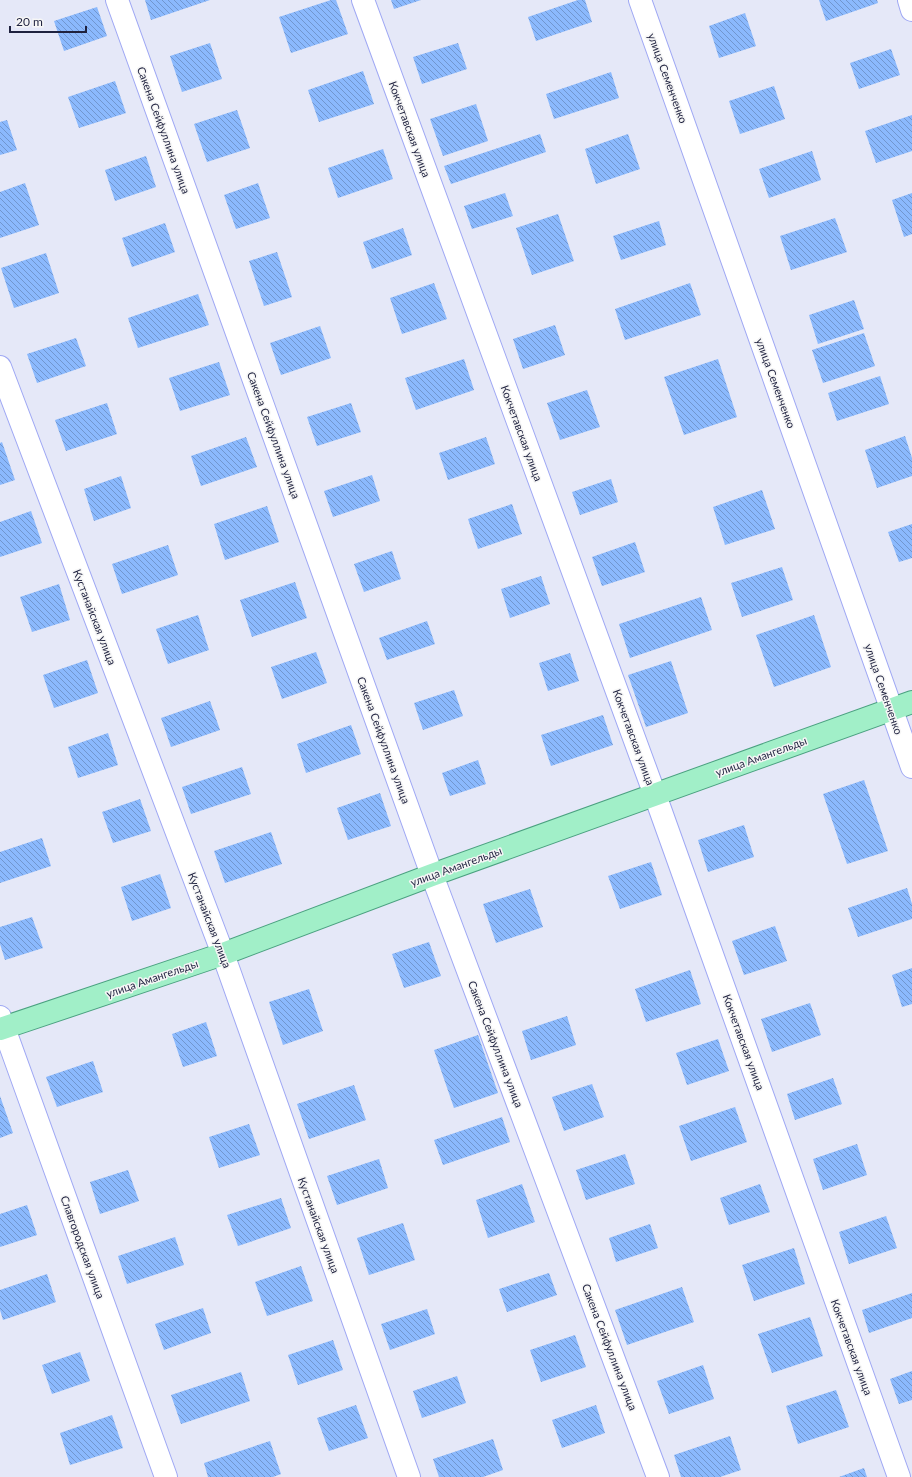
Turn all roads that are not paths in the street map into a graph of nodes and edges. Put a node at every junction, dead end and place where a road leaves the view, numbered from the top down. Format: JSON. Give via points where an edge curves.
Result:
{"nodes":[{"id":1,"x":117,"y":0,"type":"edge"},
{"id":2,"x":363,"y":0,"type":"edge"},
{"id":3,"x":640,"y":0,"type":"edge"},
{"id":4,"x":909,"y":0,"type":"edge"},
{"id":5,"x":912,"y":10,"type":"edge"},
{"id":6,"x":0,"y":367,"type":"edge"},
{"id":7,"x":912,"y":702,"type":"edge"},
{"id":8,"x":892,"y":709,"type":"junction"},
{"id":9,"x":912,"y":767,"type":"edge"},
{"id":10,"x":655,"y":795,"type":"junction"},
{"id":11,"x":432,"y":875,"type":"junction"},
{"id":12,"x":223,"y":954,"type":"junction"},
{"id":13,"x":1,"y":1024,"type":"edge"},
{"id":14,"x":166,"y":1477,"type":"edge"},
{"id":15,"x":409,"y":1477,"type":"edge"},
{"id":16,"x":658,"y":1477,"type":"edge"},
{"id":17,"x":898,"y":1477,"type":"edge"}],
"edges":[{"from":1,"to":11,"type":"street","name":"Сакена Сейфуллина улица"},
{"from":2,"to":10,"type":"street","name":"Кокчетавская улица"},
{"from":3,"to":8,"type":"street","name":"улица Семенченко"},
{"from":4,"to":5,"type":"street"},
{"from":6,"to":12,"type":"street","name":"Кустанайская улица"},
{"from":7,"to":8,"type":"main road","name":"улица Амангельды"},
{"from":8,"to":9,"type":"street","name":"улица Семенченко"},
{"from":8,"to":10,"type":"main road","name":"улица Амангельды"},
{"from":10,"to":11,"type":"main road","name":"улица Амангельды"},
{"from":10,"to":17,"type":"street","name":"Кокчетавская улица"},
{"from":11,"to":12,"type":"main road","name":"улица Амангельды"},
{"from":11,"to":16,"type":"street","name":"Сакена Сейфуллина улица"},
{"from":12,"to":13,"type":"main road","name":"улица Амангельды"},
{"from":12,"to":15,"type":"street","name":"Кустанайская улица"},
{"from":13,"to":14,"type":"street","name":"Славгородская улица"}]}
